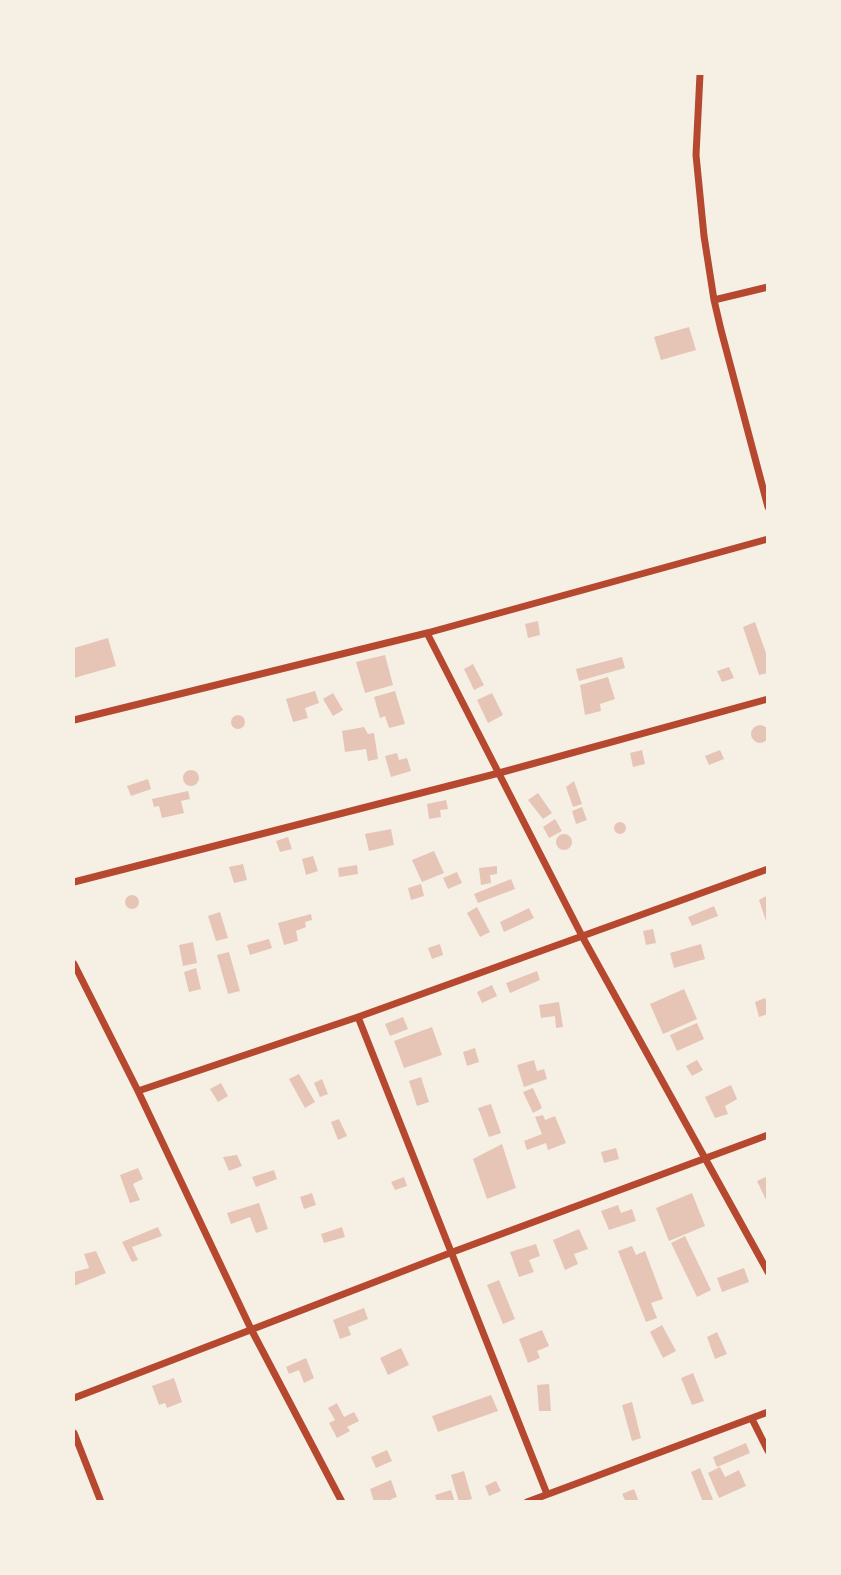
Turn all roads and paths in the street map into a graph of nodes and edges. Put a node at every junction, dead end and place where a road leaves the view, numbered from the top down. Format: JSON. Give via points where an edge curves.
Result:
{"nodes":[{"id":1,"x":700,"y":74,"type":"edge"},
{"id":2,"x":768,"y":287,"type":"edge"},
{"id":3,"x":714,"y":300,"type":"junction"},
{"id":4,"x":768,"y":507,"type":"edge"},
{"id":5,"x":768,"y":539,"type":"edge"},
{"id":6,"x":427,"y":633,"type":"junction"},
{"id":7,"x":768,"y":699,"type":"edge"},
{"id":8,"x":74,"y":720,"type":"edge"},
{"id":9,"x":499,"y":773,"type":"junction"},
{"id":10,"x":768,"y":869,"type":"edge"},
{"id":11,"x":74,"y":882,"type":"edge"},
{"id":12,"x":582,"y":936,"type":"junction"},
{"id":13,"x":74,"y":964,"type":"edge"},
{"id":14,"x":83,"y":984,"type":"junction"},
{"id":15,"x":74,"y":987,"type":"edge"},
{"id":16,"x":358,"y":1017,"type":"junction"},
{"id":17,"x":138,"y":1091,"type":"junction"},
{"id":18,"x":768,"y":1135,"type":"edge"},
{"id":19,"x":705,"y":1157,"type":"junction"},
{"id":20,"x":450,"y":1253,"type":"junction"},
{"id":21,"x":768,"y":1272,"type":"edge"},
{"id":22,"x":251,"y":1329,"type":"junction"},
{"id":23,"x":74,"y":1398,"type":"edge"},
{"id":24,"x":768,"y":1412,"type":"edge"},
{"id":25,"x":752,"y":1419,"type":"junction"},
{"id":26,"x":74,"y":1433,"type":"edge"},
{"id":27,"x":768,"y":1451,"type":"edge"},
{"id":28,"x":547,"y":1494,"type":"junction"},
{"id":29,"x":100,"y":1502,"type":"edge"},
{"id":30,"x":342,"y":1502,"type":"edge"},
{"id":31,"x":527,"y":1502,"type":"edge"}],
"edges":[{"from":1,"to":3,"type":"street","via":[[696,155]]},
{"from":2,"to":3,"type":"street"},
{"from":3,"to":4,"type":"street"},
{"from":5,"to":6,"type":"street"},
{"from":6,"to":8,"type":"street"},
{"from":6,"to":9,"type":"street"},
{"from":7,"to":9,"type":"street"},
{"from":9,"to":11,"type":"street"},
{"from":9,"to":12,"type":"street"},
{"from":10,"to":12,"type":"street"},
{"from":12,"to":16,"type":"street"},
{"from":12,"to":19,"type":"street"},
{"from":13,"to":14,"type":"street"},
{"from":14,"to":15,"type":"street"},
{"from":14,"to":17,"type":"street"},
{"from":16,"to":17,"type":"street"},
{"from":16,"to":20,"type":"street"},
{"from":17,"to":22,"type":"street"},
{"from":18,"to":19,"type":"street"},
{"from":19,"to":20,"type":"street"},
{"from":19,"to":21,"type":"street"},
{"from":20,"to":22,"type":"street"},
{"from":20,"to":28,"type":"street"},
{"from":22,"to":23,"type":"street"},
{"from":22,"to":30,"type":"street"},
{"from":24,"to":25,"type":"street"},
{"from":25,"to":27,"type":"street"},
{"from":25,"to":28,"type":"street"},
{"from":26,"to":29,"type":"street"},
{"from":28,"to":31,"type":"street"}]}
